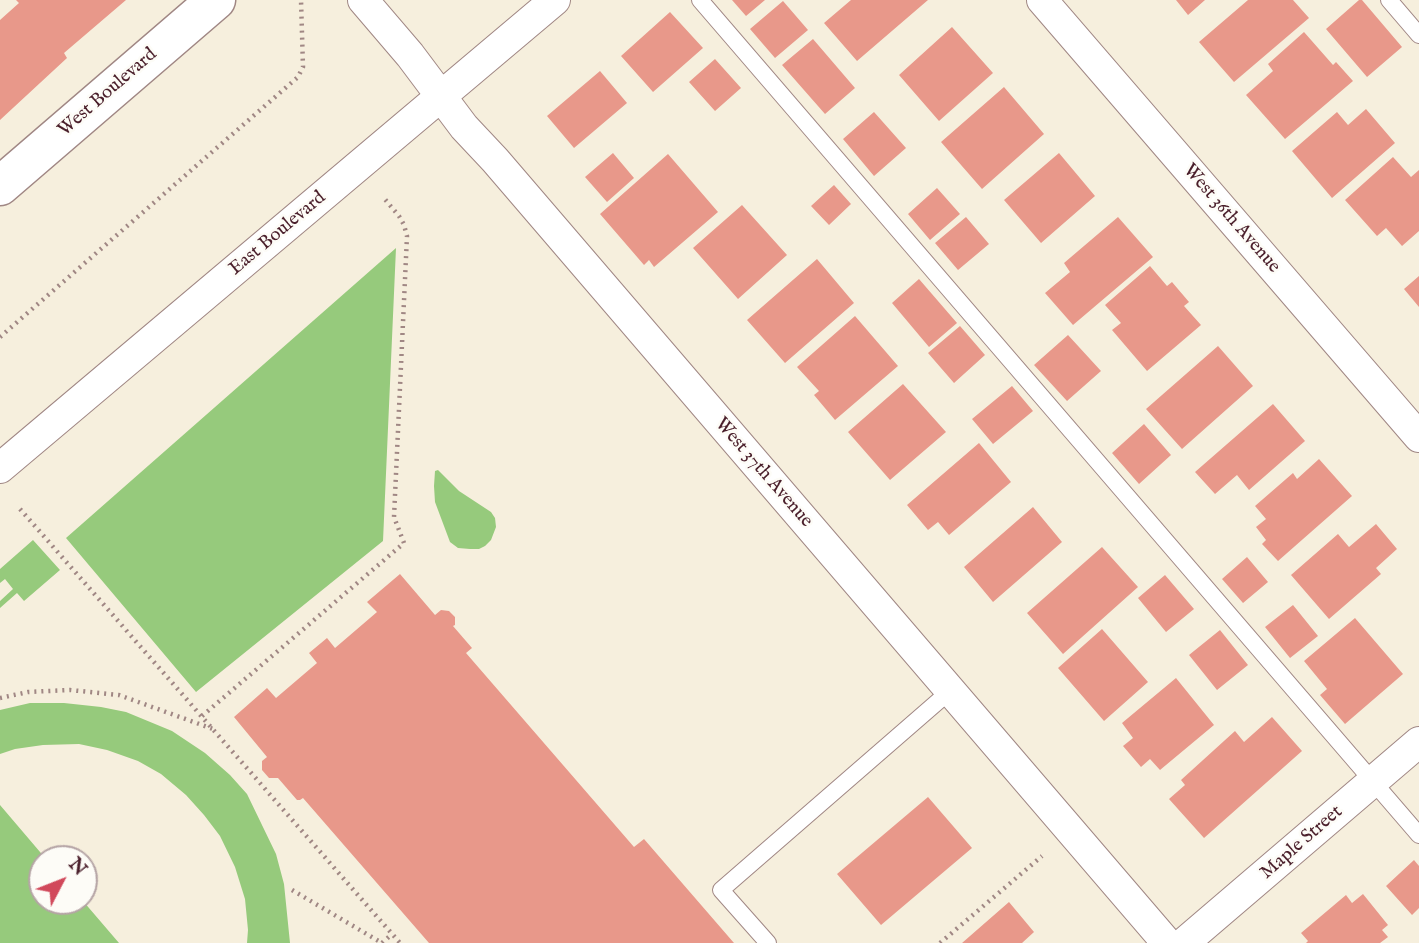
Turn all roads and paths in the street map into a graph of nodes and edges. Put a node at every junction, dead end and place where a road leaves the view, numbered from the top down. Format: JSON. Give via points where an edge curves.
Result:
{"nodes":[{"id":1,"x":216,"y":0,"type":"edge"},
{"id":2,"x":301,"y":0,"type":"edge"},
{"id":3,"x":363,"y":0,"type":"edge"},
{"id":4,"x":555,"y":0,"type":"edge"},
{"id":5,"x":700,"y":0,"type":"edge"},
{"id":6,"x":1042,"y":0,"type":"edge"},
{"id":7,"x":1389,"y":0,"type":"edge"},
{"id":8,"x":1419,"y":35,"type":"edge"},
{"id":9,"x":440,"y":97,"type":"junction"},
{"id":10,"x":0,"y":186,"type":"edge"},
{"id":11,"x":383,"y":197,"type":"dead end"},
{"id":12,"x":0,"y":337,"type":"edge"},
{"id":13,"x":1419,"y":437,"type":"edge"},
{"id":14,"x":0,"y":468,"type":"edge"},
{"id":15,"x":20,"y":509,"type":"dead end"},
{"id":16,"x":950,"y":691,"type":"junction"},
{"id":17,"x":0,"y":698,"type":"edge"},
{"id":18,"x":202,"y":716,"type":"junction"},
{"id":19,"x":214,"y":729,"type":"junction"},
{"id":20,"x":1419,"y":742,"type":"edge"},
{"id":21,"x":1373,"y":782,"type":"junction"},
{"id":22,"x":1419,"y":835,"type":"edge"},
{"id":23,"x":1042,"y":856,"type":"dead end"},
{"id":24,"x":292,"y":890,"type":"dead end"},
{"id":25,"x":392,"y":934,"type":"junction"},
{"id":26,"x":382,"y":943,"type":"edge"},
{"id":27,"x":400,"y":943,"type":"edge"},
{"id":28,"x":768,"y":943,"type":"edge"},
{"id":29,"x":940,"y":943,"type":"edge"},
{"id":30,"x":1167,"y":943,"type":"edge"},
{"id":31,"x":1184,"y":943,"type":"edge"}],
"edges":[{"from":1,"to":10,"type":"main road","name":"West Boulevard"},
{"from":2,"to":12,"type":"path","via":[[303,66],[298,77]]},
{"from":3,"to":9,"type":"street","name":"West 37th Avenue"},
{"from":4,"to":9,"type":"street","name":"East Boulevard"},
{"from":5,"to":21,"type":"lane"},
{"from":6,"to":13,"type":"street","name":"West 36th Avenue"},
{"from":7,"to":8,"type":"lane"},
{"from":9,"to":14,"type":"street","name":"East Boulevard"},
{"from":9,"to":16,"type":"street","name":"West 37th Avenue"},
{"from":11,"to":18,"type":"path","via":[[399,216],[407,236],[394,517],[404,543]]},
{"from":15,"to":18,"type":"path"},
{"from":16,"to":28,"type":"lane","via":[[721,890]]},
{"from":16,"to":30,"type":"street","name":"West 37th Avenue"},
{"from":17,"to":19,"type":"path","via":[[69,690],[119,695]]},
{"from":18,"to":19,"type":"path"},
{"from":19,"to":25,"type":"path"},
{"from":20,"to":21,"type":"street","name":"Maple Street"},
{"from":21,"to":22,"type":"lane"},
{"from":21,"to":31,"type":"street","name":"Maple Street"},
{"from":23,"to":29,"type":"path"},
{"from":24,"to":26,"type":"path"},
{"from":25,"to":26,"type":"path"},
{"from":25,"to":27,"type":"path"}]}
